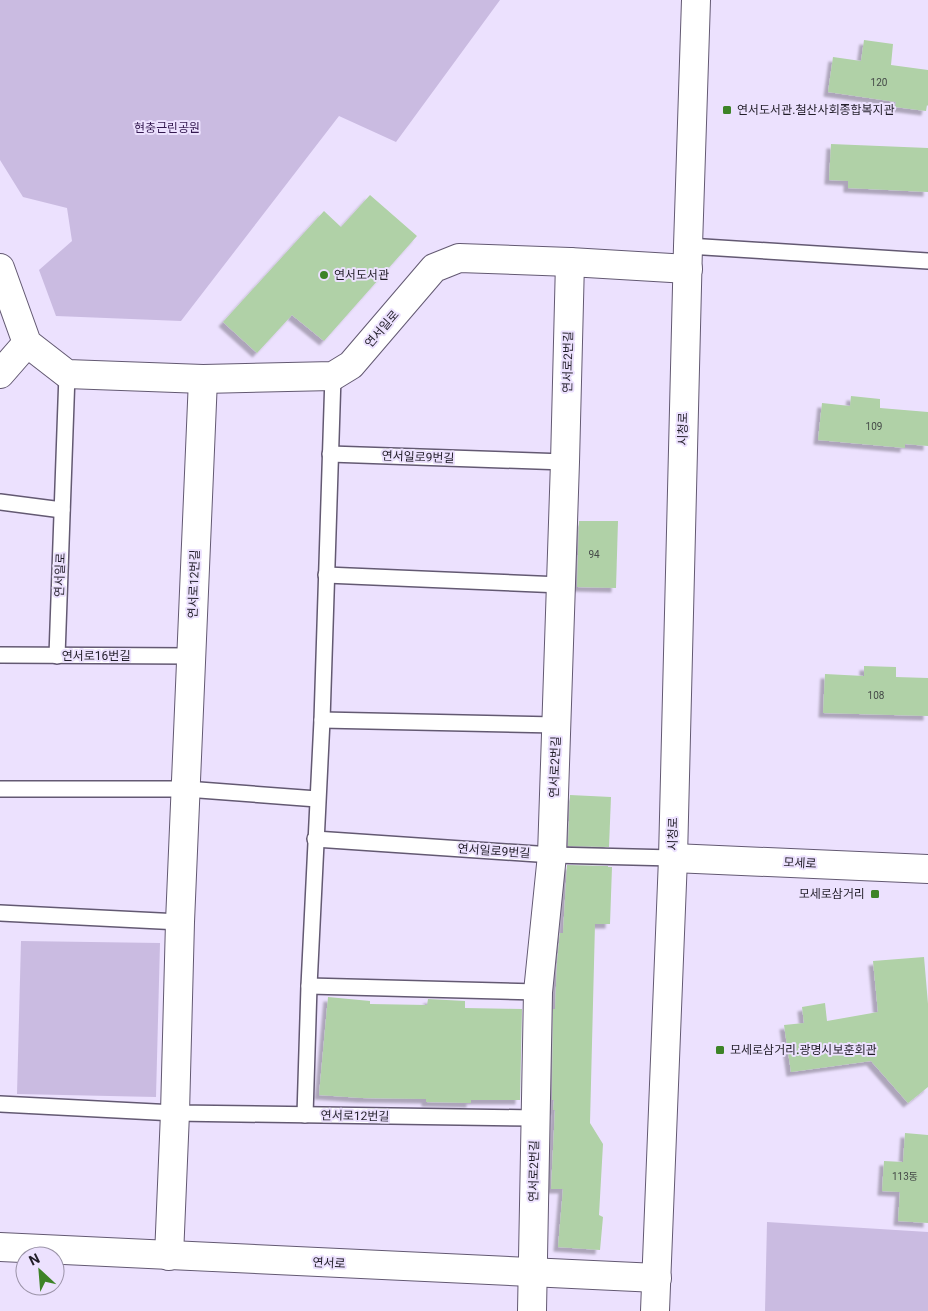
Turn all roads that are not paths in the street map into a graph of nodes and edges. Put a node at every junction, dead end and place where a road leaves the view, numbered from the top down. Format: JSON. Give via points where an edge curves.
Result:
{"nodes":[{"id":1,"x":696,"y":0,"type":"edge"},
{"id":2,"x":688,"y":257,"type":"junction"},
{"id":3,"x":928,"y":260,"type":"edge"},
{"id":4,"x":570,"y":262,"type":"junction"},
{"id":5,"x":0,"y":268,"type":"edge"},
{"id":6,"x":27,"y":344,"type":"junction"},
{"id":7,"x":0,"y":374,"type":"edge"},
{"id":8,"x":67,"y":374,"type":"junction"},
{"id":9,"x":333,"y":376,"type":"junction"},
{"id":10,"x":203,"y":379,"type":"junction"},
{"id":11,"x":330,"y":454,"type":"junction"},
{"id":12,"x":565,"y":462,"type":"junction"},
{"id":13,"x":0,"y":502,"type":"edge"},
{"id":14,"x":62,"y":510,"type":"junction"},
{"id":15,"x":326,"y":575,"type":"junction"},
{"id":16,"x":561,"y":585,"type":"junction"},
{"id":17,"x":0,"y":655,"type":"edge"},
{"id":18,"x":57,"y":656,"type":"junction"},
{"id":19,"x":192,"y":656,"type":"junction"},
{"id":20,"x":322,"y":720,"type":"junction"},
{"id":21,"x":556,"y":725,"type":"junction"},
{"id":22,"x":0,"y":789,"type":"edge"},
{"id":23,"x":186,"y":790,"type":"junction"},
{"id":24,"x":317,"y":798,"type":"junction"},
{"id":25,"x":315,"y":838,"type":"junction"},
{"id":26,"x":552,"y":855,"type":"junction"},
{"id":27,"x":672,"y":858,"type":"junction"},
{"id":28,"x":928,"y":869,"type":"edge"},
{"id":29,"x":0,"y":914,"type":"edge"},
{"id":30,"x":180,"y":922,"type":"junction"},
{"id":31,"x":309,"y":986,"type":"junction"},
{"id":32,"x":538,"y":992,"type":"junction"},
{"id":33,"x":0,"y":1104,"type":"edge"},
{"id":34,"x":176,"y":1113,"type":"junction"},
{"id":35,"x":305,"y":1115,"type":"junction"},
{"id":36,"x":535,"y":1118,"type":"junction"},
{"id":37,"x":0,"y":1247,"type":"edge"},
{"id":38,"x":169,"y":1256,"type":"junction"},
{"id":39,"x":533,"y":1272,"type":"junction"},
{"id":40,"x":657,"y":1278,"type":"junction"},
{"id":41,"x":532,"y":1311,"type":"edge"},
{"id":42,"x":655,"y":1311,"type":"edge"}],
"edges":[{"from":1,"to":2,"type":"street","name":"시청로"},
{"from":2,"to":3,"type":"lane"},
{"from":2,"to":4,"type":"street","name":"연서일로"},
{"from":2,"to":27,"type":"street","name":"시청로"},
{"from":4,"to":9,"type":"street","name":"연서일로","via":[[460,258],[434,268],[351,365]]},
{"from":4,"to":12,"type":"street","name":"연서로2번길"},
{"from":5,"to":6,"type":"street"},
{"from":6,"to":7,"type":"street"},
{"from":6,"to":8,"type":"street"},
{"from":8,"to":10,"type":"street"},
{"from":8,"to":14,"type":"lane","name":"연서일로"},
{"from":9,"to":10,"type":"street"},
{"from":9,"to":11,"type":"lane"},
{"from":10,"to":19,"type":"street","name":"연서로12번길"},
{"from":11,"to":12,"type":"lane","name":"연서일로9번길"},
{"from":11,"to":15,"type":"lane"},
{"from":12,"to":16,"type":"street","name":"연서로2번길"},
{"from":13,"to":14,"type":"lane"},
{"from":14,"to":18,"type":"lane","name":"연서일로"},
{"from":15,"to":16,"type":"lane"},
{"from":15,"to":20,"type":"lane"},
{"from":16,"to":21,"type":"street","name":"연서로2번길"},
{"from":17,"to":18,"type":"lane","name":"연서로16번길"},
{"from":18,"to":19,"type":"lane","name":"연서로16번길"},
{"from":19,"to":23,"type":"street","name":"연서로12번길"},
{"from":20,"to":21,"type":"lane"},
{"from":20,"to":24,"type":"lane"},
{"from":21,"to":26,"type":"street","name":"연서로2번길"},
{"from":22,"to":23,"type":"lane"},
{"from":23,"to":24,"type":"lane"},
{"from":23,"to":30,"type":"street","name":"연서로12번길"},
{"from":24,"to":25,"type":"lane"},
{"from":25,"to":26,"type":"lane","name":"연서일로9번길"},
{"from":25,"to":31,"type":"lane"},
{"from":26,"to":27,"type":"lane","name":"연서일로9번길"},
{"from":26,"to":32,"type":"street","name":"연서로2번길"},
{"from":27,"to":28,"type":"street","name":"모세로"},
{"from":27,"to":40,"type":"street","name":"시청로"},
{"from":29,"to":30,"type":"lane"},
{"from":30,"to":34,"type":"street","name":"연서로12번길"},
{"from":31,"to":32,"type":"lane"},
{"from":31,"to":35,"type":"lane"},
{"from":32,"to":36,"type":"street","name":"연서로2번길"},
{"from":33,"to":34,"type":"lane","name":"연서로12번길"},
{"from":34,"to":35,"type":"lane","name":"연서로12번길"},
{"from":34,"to":38,"type":"street","name":"연서로12번길"},
{"from":35,"to":36,"type":"lane","name":"연서로12번길"},
{"from":36,"to":39,"type":"street","name":"연서로2번길"},
{"from":37,"to":38,"type":"street","name":"연서로"},
{"from":38,"to":39,"type":"street","name":"연서로"},
{"from":39,"to":40,"type":"street","name":"연서로"},
{"from":39,"to":41,"type":"street","name":"연서로2번길"},
{"from":40,"to":42,"type":"street","name":"시청로"}]}
